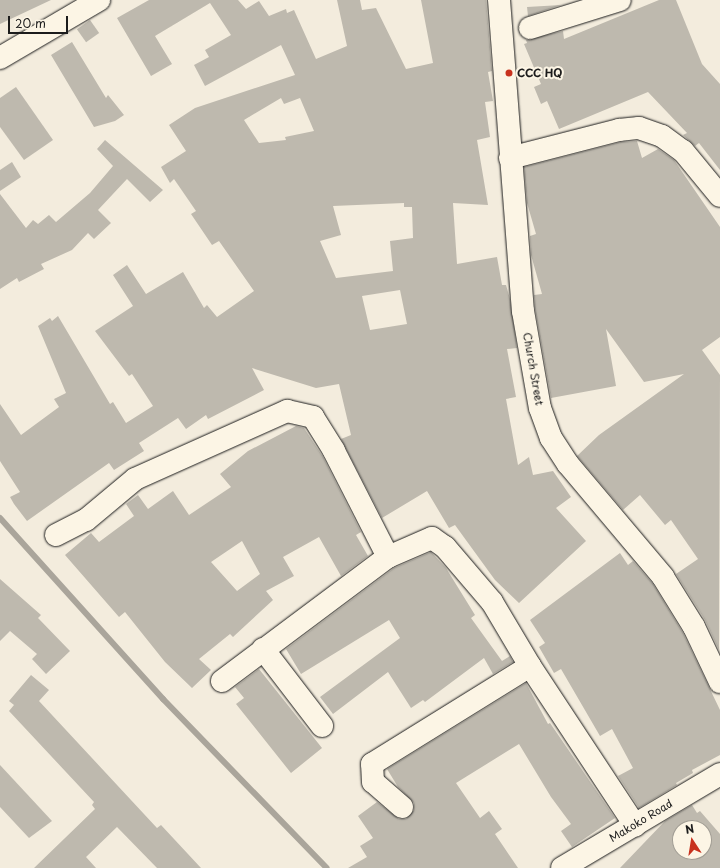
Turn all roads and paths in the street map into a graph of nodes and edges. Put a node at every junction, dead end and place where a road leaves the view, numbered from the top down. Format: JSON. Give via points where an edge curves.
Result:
{"nodes":[{"id":1,"x":99,"y":0,"type":"edge"},
{"id":2,"x":499,"y":0,"type":"edge"},
{"id":3,"x":620,"y":0,"type":"edge"},
{"id":4,"x":530,"y":28,"type":"dead end"},
{"id":5,"x":0,"y":58,"type":"edge"},
{"id":6,"x":510,"y":158,"type":"junction"},
{"id":7,"x":720,"y":196,"type":"edge"},
{"id":8,"x":56,"y":535,"type":"dead end"},
{"id":9,"x":388,"y":557,"type":"junction"},
{"id":10,"x":263,"y":649,"type":"junction"},
{"id":11,"x":530,"y":666,"type":"junction"},
{"id":12,"x":222,"y":681,"type":"dead end"},
{"id":13,"x":720,"y":682,"type":"edge"},
{"id":14,"x":322,"y":726,"type":"dead end"},
{"id":15,"x":720,"y":774,"type":"edge"},
{"id":16,"x":402,"y":807,"type":"dead end"},
{"id":17,"x":635,"y":825,"type":"junction"},
{"id":18,"x":562,"y":868,"type":"edge"}],
"edges":[{"from":1,"to":5,"type":"street"},
{"from":2,"to":6,"type":"street","name":"Church Street"},
{"from":3,"to":4,"type":"street"},
{"from":6,"to":7,"type":"street","via":[[619,130],[639,128],[662,136],[683,151]]},
{"from":6,"to":13,"type":"street","name":"Church Street","via":[[523,311],[540,408],[551,438],[568,464],[663,577],[694,627]]},
{"from":8,"to":9,"type":"street","via":[[86,520],[135,479],[287,411],[313,417],[334,451]]},
{"from":9,"to":10,"type":"street"},
{"from":9,"to":11,"type":"street","via":[[432,538],[446,547],[492,602]]},
{"from":10,"to":12,"type":"street"},
{"from":10,"to":14,"type":"street"},
{"from":11,"to":16,"type":"street","via":[[372,764],[373,782]]},
{"from":11,"to":17,"type":"street"},
{"from":15,"to":17,"type":"street","name":"Makoko Road"},
{"from":17,"to":18,"type":"street","name":"Makoko Road"}]}
